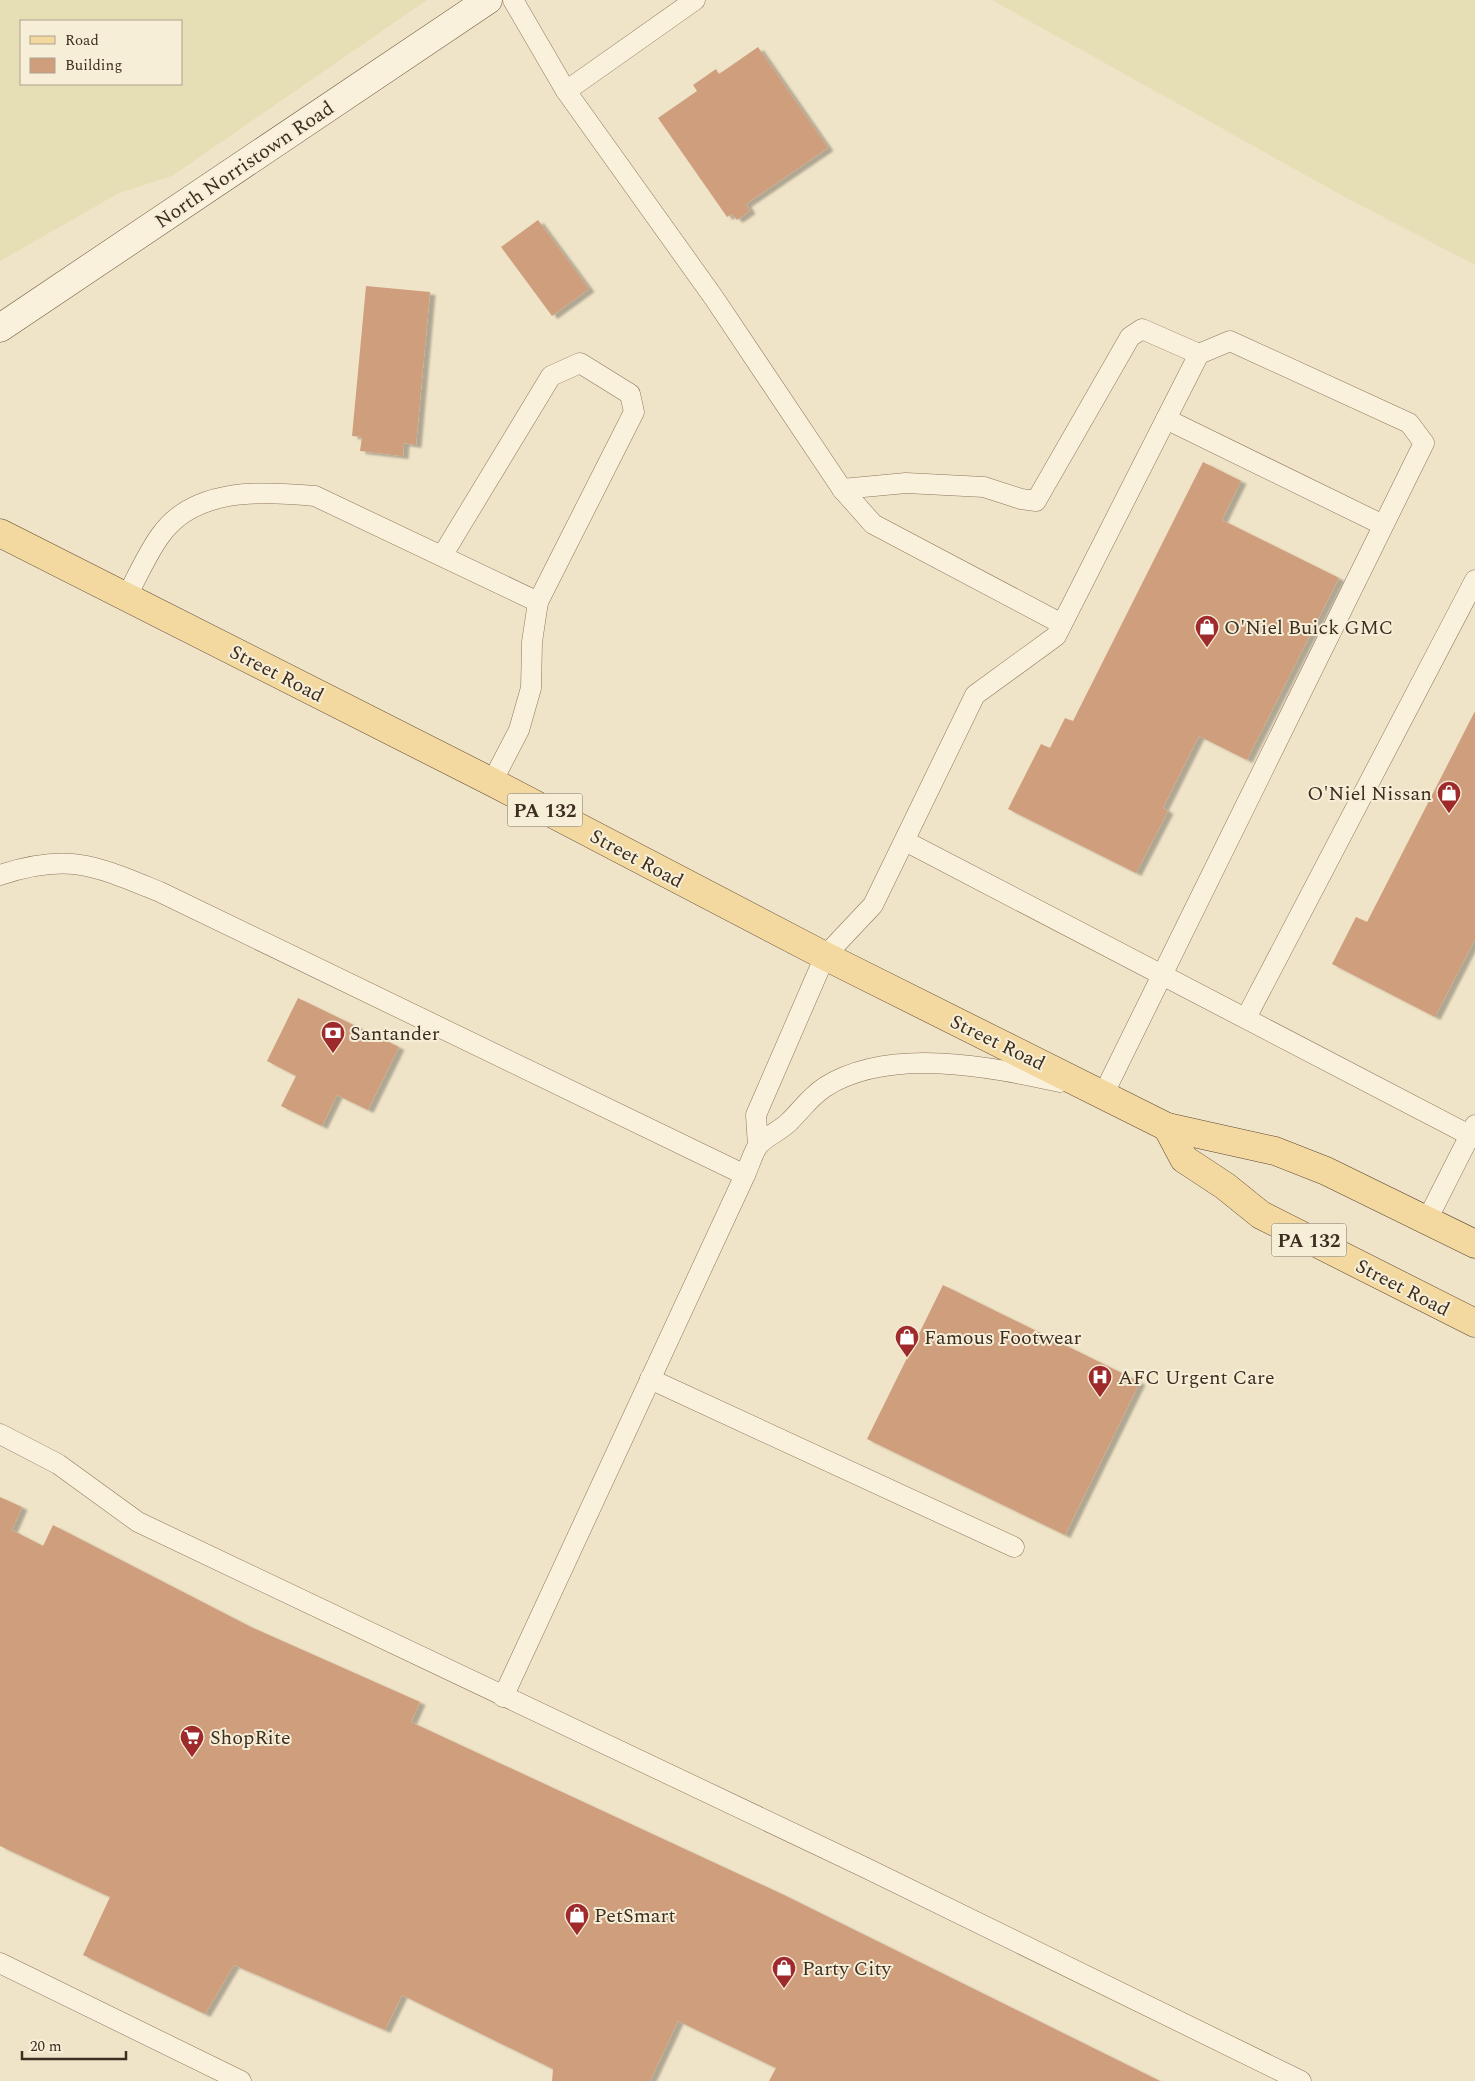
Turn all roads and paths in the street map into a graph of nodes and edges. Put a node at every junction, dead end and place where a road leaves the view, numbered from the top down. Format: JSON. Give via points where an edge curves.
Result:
{"nodes":[{"id":1,"x":488,"y":0,"type":"edge"},
{"id":2,"x":513,"y":0,"type":"edge"},
{"id":3,"x":695,"y":0,"type":"edge"},
{"id":4,"x":566,"y":91,"type":"junction"},
{"id":5,"x":0,"y":328,"type":"edge"},
{"id":6,"x":1199,"y":354,"type":"junction"},
{"id":7,"x":1166,"y":419,"type":"junction"},
{"id":8,"x":842,"y":488,"type":"junction"},
{"id":9,"x":1383,"y":525,"type":"junction"},
{"id":10,"x":0,"y":533,"type":"edge"},
{"id":11,"x":442,"y":556,"type":"junction"},
{"id":12,"x":1475,"y":580,"type":"edge"},
{"id":13,"x":127,"y":596,"type":"junction"},
{"id":14,"x":538,"y":602,"type":"junction"},
{"id":15,"x":1062,"y":624,"type":"junction"},
{"id":16,"x":492,"y":782,"type":"junction"},
{"id":17,"x":904,"y":841,"type":"junction"},
{"id":18,"x":0,"y":875,"type":"edge"},
{"id":19,"x":825,"y":956,"type":"junction"},
{"id":20,"x":1162,"y":973,"type":"junction"},
{"id":21,"x":1246,"y":1018,"type":"junction"},
{"id":22,"x":1096,"y":1091,"type":"junction"},
{"id":23,"x":1167,"y":1127,"type":"junction"},
{"id":24,"x":1473,"y":1132,"type":"edge"},
{"id":25,"x":758,"y":1146,"type":"junction"},
{"id":26,"x":745,"y":1175,"type":"junction"},
{"id":27,"x":1427,"y":1220,"type":"junction"},
{"id":28,"x":1475,"y":1244,"type":"edge"},
{"id":29,"x":1475,"y":1323,"type":"edge"},
{"id":30,"x":650,"y":1379,"type":"junction"},
{"id":31,"x":0,"y":1434,"type":"edge"},
{"id":32,"x":1014,"y":1547,"type":"dead end"},
{"id":33,"x":503,"y":1697,"type":"junction"},
{"id":34,"x":0,"y":1963,"type":"edge"},
{"id":35,"x":241,"y":2081,"type":"edge"},
{"id":36,"x":1301,"y":2081,"type":"edge"}],
"edges":[{"from":1,"to":5,"type":"street","name":"North Norristown Road"},
{"from":2,"to":4,"type":"lane"},
{"from":3,"to":4,"type":"lane"},
{"from":4,"to":8,"type":"lane","via":[[714,298]]},
{"from":6,"to":7,"type":"lane"},
{"from":6,"to":8,"type":"lane","via":[[1142,329],[1130,336],[1036,501],[984,487],[906,483]]},
{"from":6,"to":9,"type":"lane","via":[[1230,341],[1409,423],[1424,443]]},
{"from":7,"to":9,"type":"lane"},
{"from":7,"to":15,"type":"lane"},
{"from":8,"to":15,"type":"lane","via":[[873,524]]},
{"from":9,"to":20,"type":"lane"},
{"from":10,"to":13,"type":"main road","name":"Street Road","number":"PA 132"},
{"from":11,"to":13,"type":"lane","via":[[315,496],[249,494],[219,498],[186,509],[160,535]]},
{"from":11,"to":14,"type":"lane"},
{"from":11,"to":14,"type":"lane","via":[[552,376],[580,363],[630,394],[634,412]]},
{"from":12,"to":21,"type":"lane"},
{"from":13,"to":16,"type":"main road","name":"Street Road","number":"PA 132"},
{"from":14,"to":16,"type":"lane","via":[[532,642],[531,688],[519,730]]},
{"from":15,"to":17,"type":"lane","via":[[1056,636],[976,694]]},
{"from":16,"to":19,"type":"main road","name":"Street Road","number":"PA 132"},
{"from":17,"to":19,"type":"lane","via":[[873,905]]},
{"from":17,"to":20,"type":"lane"},
{"from":18,"to":26,"type":"lane","via":[[67,862],[98,867],[160,892]]},
{"from":19,"to":22,"type":"main road","name":"Street Road","number":"PA 132"},
{"from":19,"to":25,"type":"lane","via":[[756,1115]]},
{"from":20,"to":21,"type":"lane"},
{"from":20,"to":22,"type":"lane"},
{"from":21,"to":24,"type":"lane"},
{"from":22,"to":23,"type":"main road","name":"Street Road","number":"PA 132"},
{"from":22,"to":25,"type":"lane","via":[[961,1064],[890,1065],[851,1075],[827,1086],[806,1101],[790,1122]]},
{"from":23,"to":27,"type":"main road","name":"Street Road","number":"PA 132","via":[[1274,1151],[1326,1171]]},
{"from":23,"to":29,"type":"main road","name":"Street Road","number":"PA 132","via":[[1184,1159],[1225,1186],[1261,1216]]},
{"from":24,"to":27,"type":"lane"},
{"from":25,"to":26,"type":"lane"},
{"from":26,"to":30,"type":"lane"},
{"from":27,"to":28,"type":"main road","name":"Street Road","number":"PA 132"},
{"from":30,"to":32,"type":"lane"},
{"from":30,"to":33,"type":"lane"},
{"from":31,"to":33,"type":"lane","via":[[58,1464],[138,1522]]},
{"from":33,"to":36,"type":"lane","via":[[864,1867]]},
{"from":34,"to":35,"type":"lane"}]}
